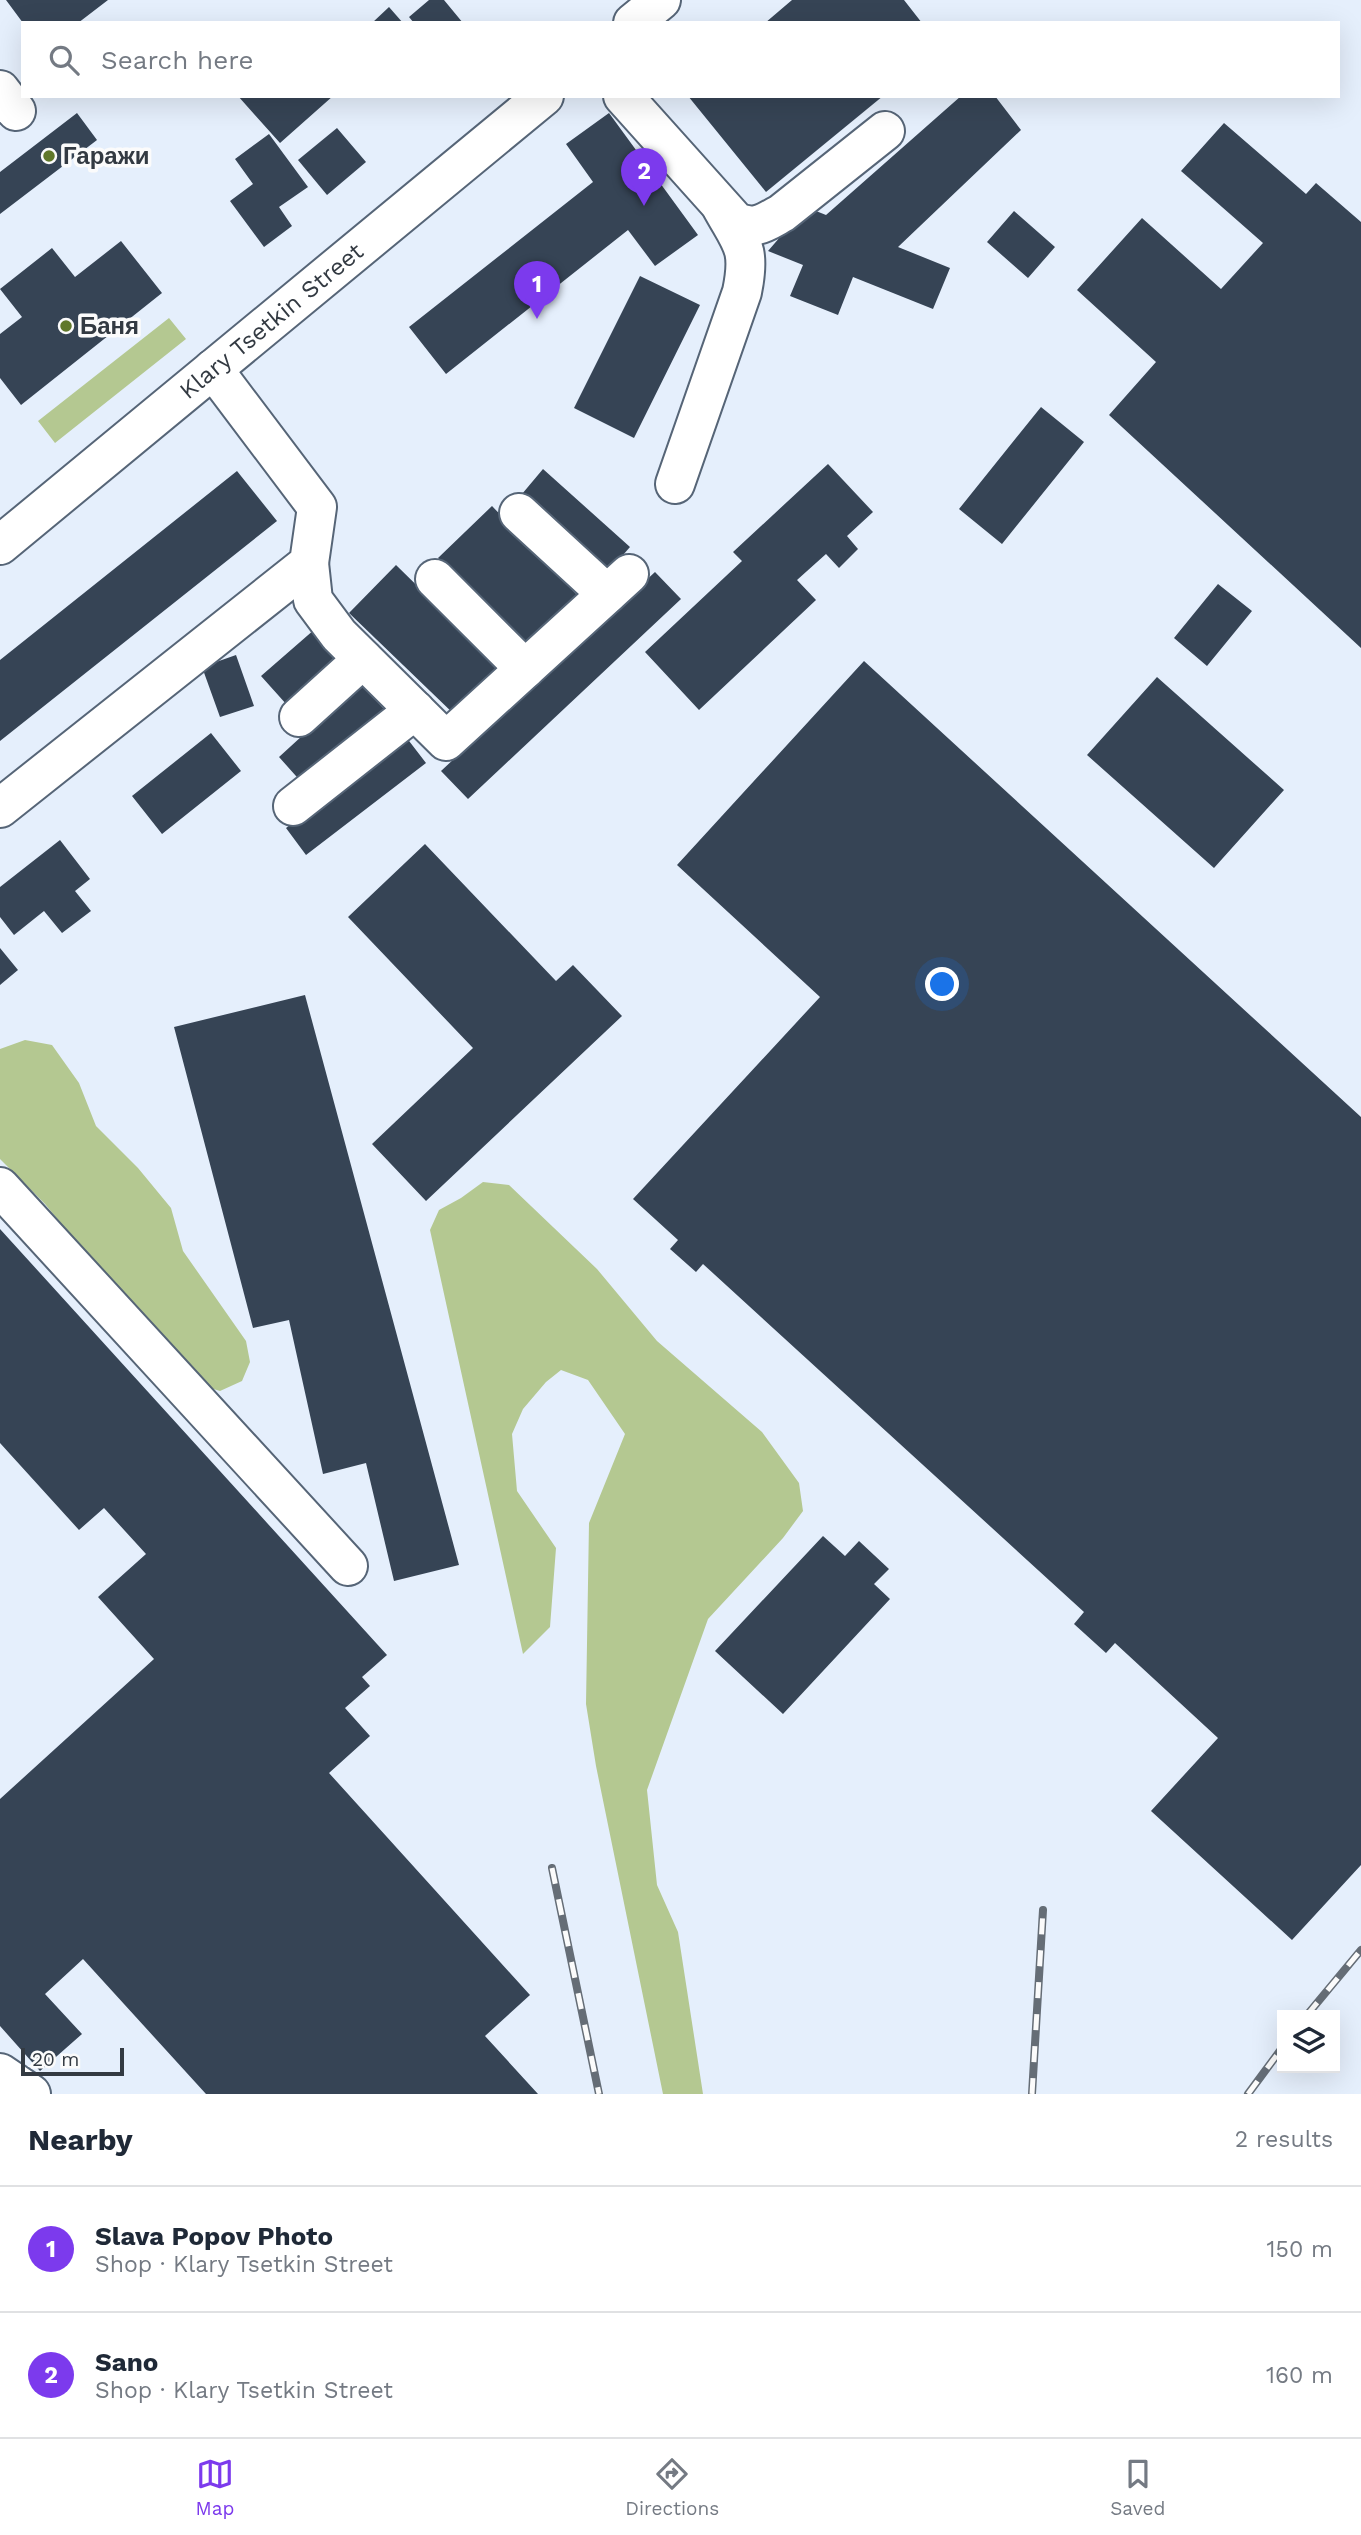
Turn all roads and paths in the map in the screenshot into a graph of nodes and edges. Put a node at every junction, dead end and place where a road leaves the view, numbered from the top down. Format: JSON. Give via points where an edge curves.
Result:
{"nodes":[{"id":1,"x":661,"y":0,"type":"edge"},
{"id":2,"x":635,"y":21,"type":"edge"},
{"id":3,"x":542,"y":98,"type":"edge"},
{"id":4,"x":625,"y":98,"type":"edge"},
{"id":5,"x":885,"y":131,"type":"dead end"},
{"id":6,"x":717,"y":200,"type":"junction"},
{"id":7,"x":213,"y":369,"type":"junction"},
{"id":8,"x":675,"y":484,"type":"dead end"},
{"id":9,"x":519,"y":513,"type":"dead end"},
{"id":10,"x":0,"y":545,"type":"edge"},
{"id":11,"x":309,"y":563,"type":"junction"},
{"id":12,"x":435,"y":579,"type":"dead end"},
{"id":13,"x":363,"y":659,"type":"junction"},
{"id":14,"x":525,"y":669,"type":"junction"},
{"id":15,"x":415,"y":710,"type":"junction"},
{"id":16,"x":299,"y":717,"type":"dead end"},
{"id":17,"x":293,"y":806,"type":"dead end"},
{"id":18,"x":0,"y":808,"type":"edge"},
{"id":19,"x":0,"y":1187,"type":"edge"},
{"id":20,"x":348,"y":1566,"type":"dead end"},
{"id":21,"x":0,"y":2073,"type":"edge"},
{"id":22,"x":31,"y":2094,"type":"edge"}],
"edges":[{"from":1,"to":2,"type":"street"},
{"from":3,"to":7,"type":"street","name":"Klary Tsetkin Street"},
{"from":4,"to":6,"type":"street"},
{"from":5,"to":6,"type":"street","via":[[766,222],[750,227],[736,222]]},
{"from":6,"to":8,"type":"street","via":[[746,250],[747,267]]},
{"from":7,"to":10,"type":"street","name":"Klary Tsetkin Street"},
{"from":7,"to":11,"type":"street","via":[[317,507]]},
{"from":9,"to":14,"type":"street","via":[[618,584]]},
{"from":11,"to":13,"type":"street","via":[[313,600]]},
{"from":11,"to":18,"type":"street"},
{"from":12,"to":14,"type":"street"},
{"from":13,"to":15,"type":"street"},
{"from":13,"to":16,"type":"street"},
{"from":14,"to":15,"type":"street","via":[[446,741]]},
{"from":15,"to":17,"type":"street"},
{"from":19,"to":20,"type":"street"},
{"from":21,"to":22,"type":"street"}]}
